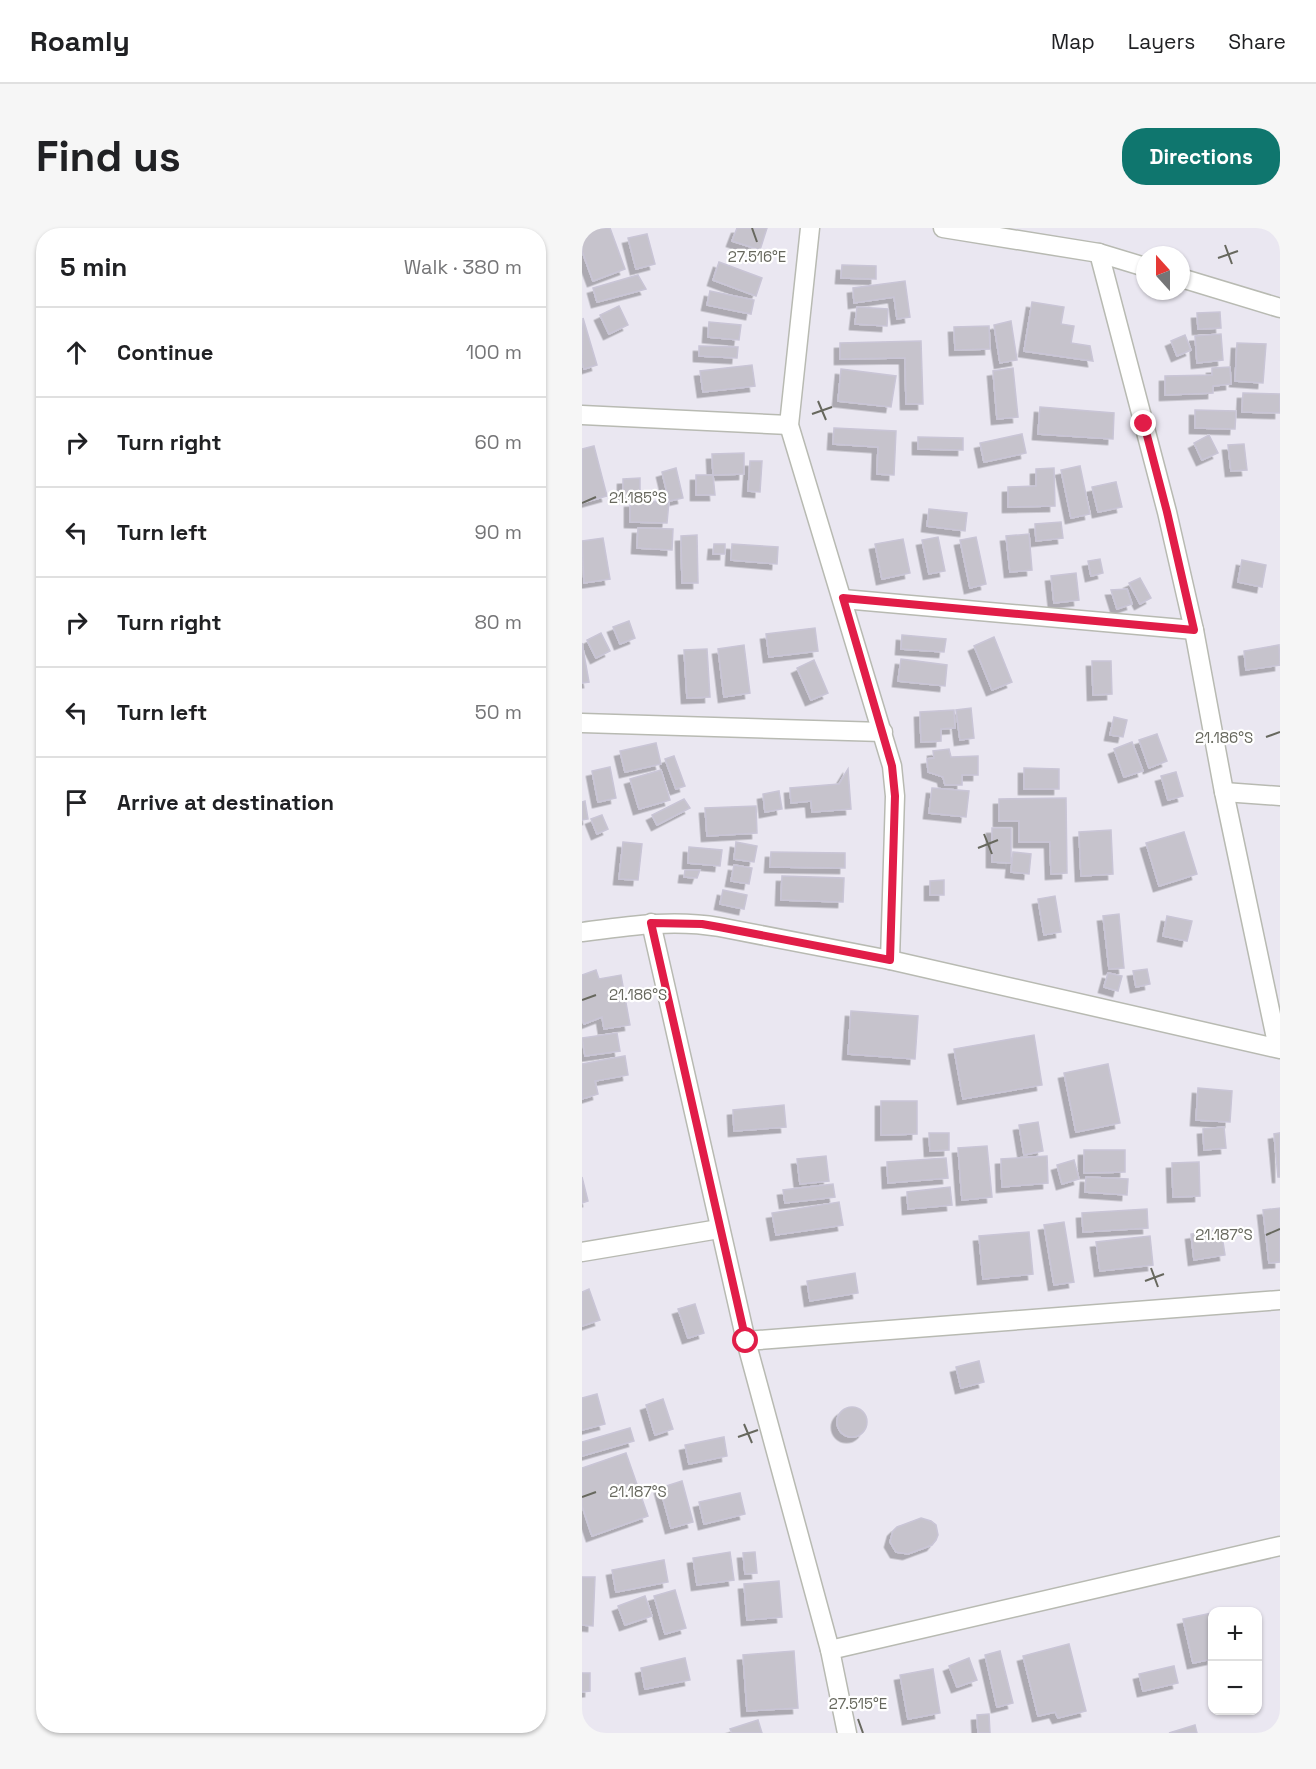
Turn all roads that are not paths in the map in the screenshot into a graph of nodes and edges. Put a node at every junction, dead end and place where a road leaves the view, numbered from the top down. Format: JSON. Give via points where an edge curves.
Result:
{"nodes":[{"id":1,"x":810,"y":228,"type":"edge"},
{"id":2,"x":943,"y":228,"type":"edge"},
{"id":3,"x":1099,"y":253,"type":"junction"},
{"id":4,"x":1136,"y":264,"type":"edge"},
{"id":5,"x":1190,"y":281,"type":"edge"},
{"id":6,"x":1280,"y":308,"type":"edge"},
{"id":7,"x":582,"y":415,"type":"edge"},
{"id":8,"x":789,"y":425,"type":"junction"},
{"id":9,"x":843,"y":598,"type":"junction"},
{"id":10,"x":1194,"y":630,"type":"junction"},
{"id":11,"x":582,"y":723,"type":"edge"},
{"id":12,"x":883,"y":732,"type":"junction"},
{"id":13,"x":1224,"y":792,"type":"junction"},
{"id":14,"x":1280,"y":796,"type":"edge"},
{"id":15,"x":651,"y":923,"type":"junction"},
{"id":16,"x":582,"y":932,"type":"edge"},
{"id":17,"x":890,"y":960,"type":"junction"},
{"id":18,"x":1279,"y":1048,"type":"edge"},
{"id":19,"x":720,"y":1229,"type":"junction"},
{"id":20,"x":582,"y":1252,"type":"edge"},
{"id":21,"x":1280,"y":1300,"type":"edge"},
{"id":22,"x":746,"y":1341,"type":"junction"},
{"id":23,"x":1280,"y":1546,"type":"edge"},
{"id":24,"x":830,"y":1650,"type":"junction"},
{"id":25,"x":847,"y":1733,"type":"edge"}],
"edges":[{"from":1,"to":8,"type":"street"},
{"from":2,"to":3,"type":"street"},
{"from":3,"to":4,"type":"street"},
{"from":3,"to":10,"type":"street"},
{"from":5,"to":6,"type":"street"},
{"from":7,"to":8,"type":"street"},
{"from":8,"to":9,"type":"street"},
{"from":9,"to":10,"type":"street"},
{"from":9,"to":12,"type":"street"},
{"from":10,"to":13,"type":"street"},
{"from":11,"to":12,"type":"street"},
{"from":12,"to":17,"type":"street","via":[[895,796]]},
{"from":13,"to":14,"type":"street"},
{"from":13,"to":18,"type":"street"},
{"from":15,"to":16,"type":"street"},
{"from":15,"to":17,"type":"street","via":[[702,924]]},
{"from":15,"to":19,"type":"street"},
{"from":17,"to":18,"type":"street"},
{"from":19,"to":20,"type":"street"},
{"from":19,"to":22,"type":"street"},
{"from":21,"to":22,"type":"street"},
{"from":22,"to":24,"type":"street"},
{"from":23,"to":24,"type":"street"},
{"from":24,"to":25,"type":"street"}]}
